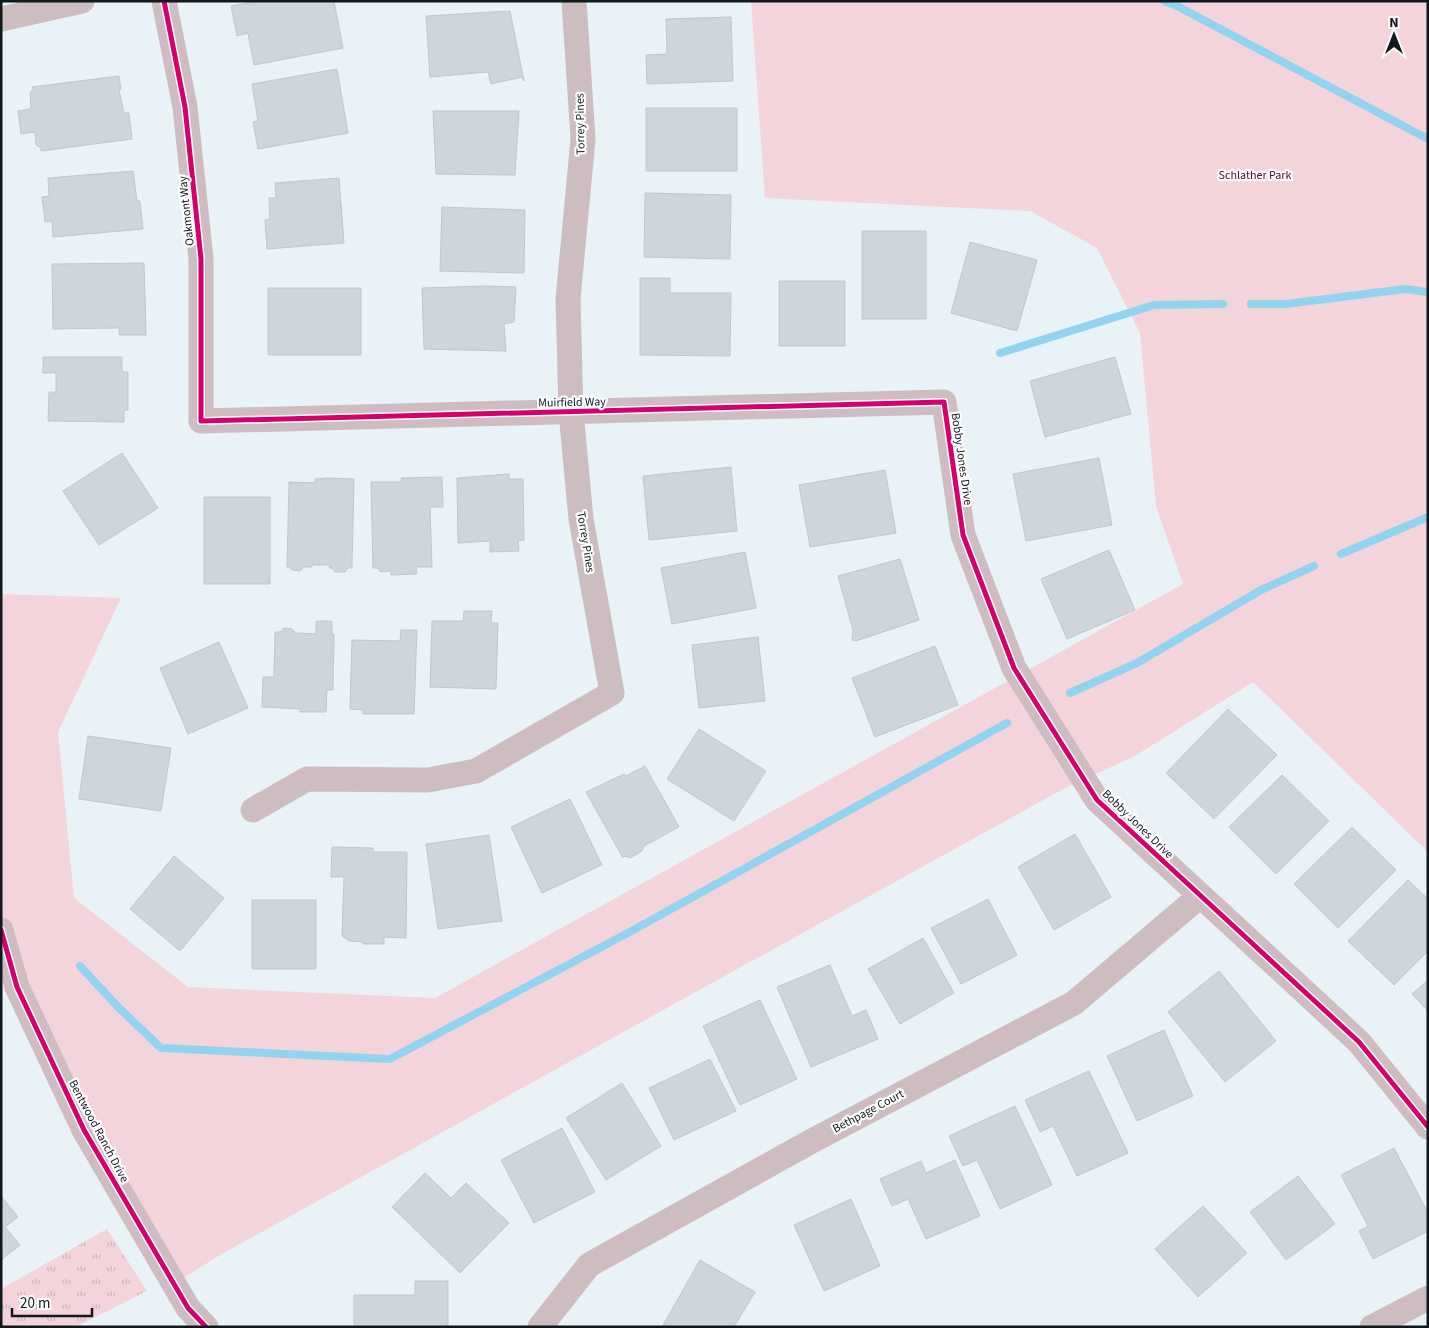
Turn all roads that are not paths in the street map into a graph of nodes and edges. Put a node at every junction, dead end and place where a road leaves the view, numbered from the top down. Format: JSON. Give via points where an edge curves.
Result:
{"nodes":[{"id":1,"x":82,"y":1,"type":"edge"},
{"id":2,"x":164,"y":1,"type":"edge"},
{"id":3,"x":574,"y":1,"type":"edge"},
{"id":4,"x":1,"y":19,"type":"edge"},
{"id":5,"x":944,"y":402,"type":"joint"},
{"id":6,"x":571,"y":412,"type":"junction"},
{"id":7,"x":201,"y":421,"type":"joint"},
{"id":8,"x":252,"y":810,"type":"dead end"},
{"id":9,"x":1200,"y":896,"type":"junction"},
{"id":10,"x":1,"y":930,"type":"edge"},
{"id":11,"x":1428,"y":1127,"type":"edge"},
{"id":12,"x":1428,"y":1298,"type":"edge"},
{"id":13,"x":540,"y":1326,"type":"edge"},
{"id":14,"x":206,"y":1327,"type":"edge"},
{"id":15,"x":1372,"y":1327,"type":"edge"}],
"edges":[{"from":1,"to":4,"type":"street"},
{"from":2,"to":7,"type":"street","name":"Oakmont Way","via":[[185,107],[201,259]]},
{"from":3,"to":6,"type":"street","name":"Torrey Pines","via":[[583,139],[568,299]]},
{"from":5,"to":6,"type":"street","name":"Muirfield Way"},
{"from":5,"to":9,"type":"street","name":"Bobby Jones Drive","via":[[963,535],[1014,668],[1097,800]]},
{"from":6,"to":7,"type":"street","name":"Muirfield Way"},
{"from":6,"to":8,"type":"street","name":"Torrey Pines","via":[[581,518],[612,694],[476,771],[428,780],[307,778]]},
{"from":9,"to":11,"type":"street","name":"Bobby Jones Drive","via":[[1360,1042]]},
{"from":9,"to":13,"type":"street","name":"Bethpage Court","via":[[1074,1003],[810,1142],[589,1265]]},
{"from":10,"to":14,"type":"street","name":"Bentwood Ranch Drive","via":[[17,987],[84,1130],[188,1308]]},
{"from":12,"to":15,"type":"street"}]}
